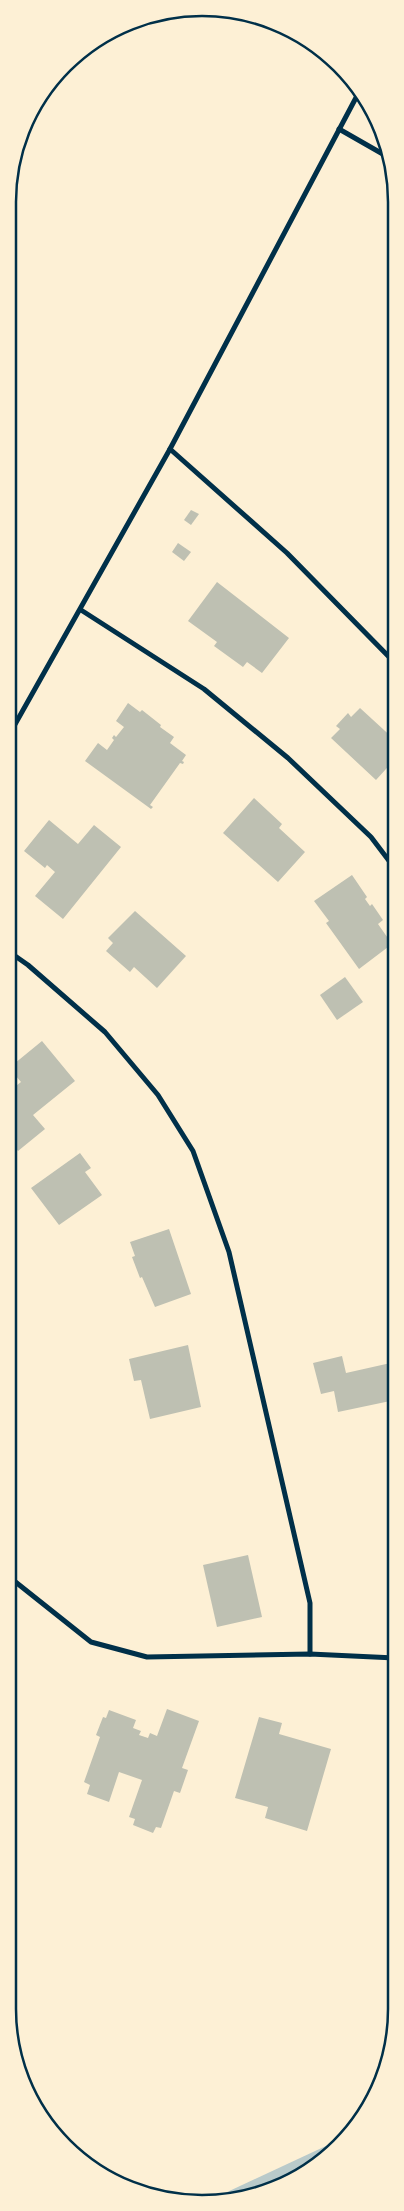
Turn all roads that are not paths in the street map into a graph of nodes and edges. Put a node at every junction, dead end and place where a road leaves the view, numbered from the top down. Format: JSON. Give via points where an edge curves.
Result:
{"nodes":[{"id":1,"x":356,"y":99,"type":"edge"},
{"id":2,"x":339,"y":129,"type":"junction"},
{"id":3,"x":381,"y":153,"type":"edge"},
{"id":4,"x":170,"y":449,"type":"junction"},
{"id":5,"x":81,"y":610,"type":"junction"},
{"id":6,"x":388,"y":656,"type":"edge"},
{"id":7,"x":16,"y":723,"type":"edge"},
{"id":8,"x":388,"y":859,"type":"edge"},
{"id":9,"x":16,"y":957,"type":"edge"},
{"id":10,"x":16,"y":1582,"type":"edge"},
{"id":11,"x":310,"y":1654,"type":"junction"},
{"id":12,"x":388,"y":1658,"type":"edge"}],
"edges":[{"from":1,"to":2,"type":"street"},
{"from":2,"to":3,"type":"street"},
{"from":2,"to":4,"type":"street"},
{"from":4,"to":5,"type":"street"},
{"from":4,"to":6,"type":"street","via":[[287,553]]},
{"from":5,"to":7,"type":"street"},
{"from":5,"to":8,"type":"street","via":[[204,689],[288,758],[371,837]]},
{"from":9,"to":11,"type":"street","via":[[105,1032],[158,1095],[193,1151],[230,1252],[310,1602]]},
{"from":10,"to":11,"type":"street","via":[[91,1642],[147,1657]]},
{"from":11,"to":12,"type":"street"}]}
